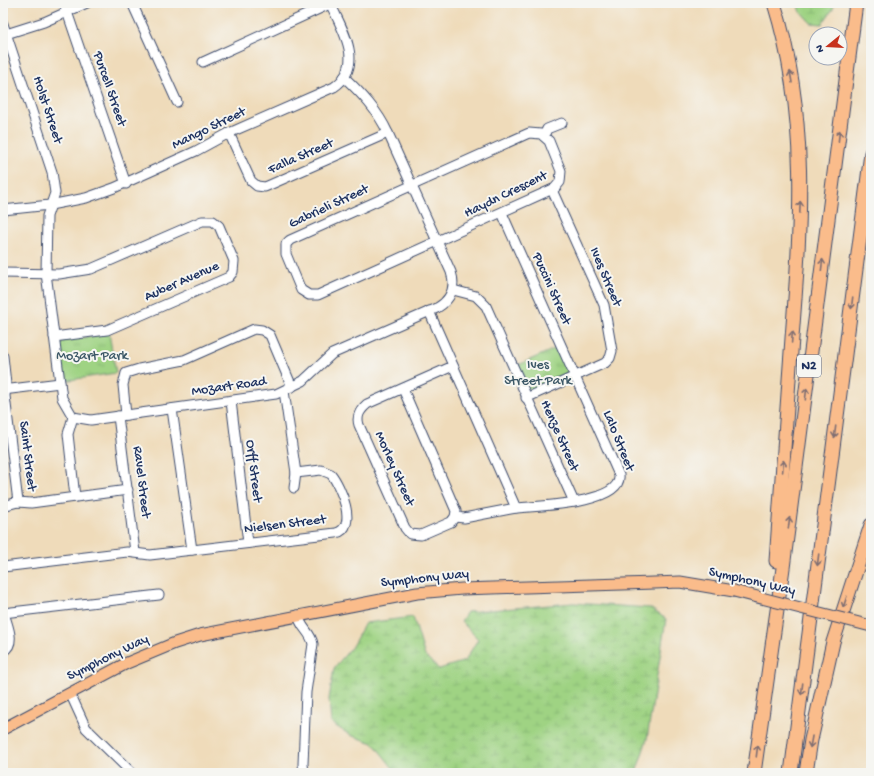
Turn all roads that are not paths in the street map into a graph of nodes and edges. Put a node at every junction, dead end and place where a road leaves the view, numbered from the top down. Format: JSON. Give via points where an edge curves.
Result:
{"nodes":[{"id":1,"x":64,"y":3,"type":"edge"},
{"id":2,"x":87,"y":3,"type":"edge"},
{"id":3,"x":132,"y":3,"type":"edge"},
{"id":4,"x":330,"y":3,"type":"edge"},
{"id":5,"x":774,"y":3,"type":"edge"},
{"id":6,"x":856,"y":3,"type":"edge"},
{"id":7,"x":68,"y":12,"type":"junction"},
{"id":8,"x":3,"y":24,"type":"edge"},
{"id":9,"x":5,"y":34,"type":"edge"},
{"id":10,"x":203,"y":62,"type":"dead end"},
{"id":11,"x":344,"y":77,"type":"junction"},
{"id":12,"x":177,"y":102,"type":"dead end"},
{"id":13,"x":562,"y":123,"type":"dead end"},
{"id":14,"x":229,"y":133,"type":"junction"},
{"id":15,"x":388,"y":133,"type":"junction"},
{"id":16,"x":544,"y":136,"type":"junction"},
{"id":17,"x":871,"y":153,"type":"edge"},
{"id":18,"x":126,"y":184,"type":"junction"},
{"id":19,"x":412,"y":185,"type":"junction"},
{"id":20,"x":552,"y":190,"type":"junction"},
{"id":21,"x":50,"y":205,"type":"junction"},
{"id":22,"x":3,"y":210,"type":"edge"},
{"id":23,"x":502,"y":213,"type":"junction"},
{"id":24,"x":438,"y":243,"type":"junction"},
{"id":25,"x":3,"y":273,"type":"edge"},
{"id":26,"x":46,"y":273,"type":"junction"},
{"id":27,"x":453,"y":290,"type":"junction"},
{"id":28,"x":429,"y":312,"type":"junction"},
{"id":29,"x":54,"y":337,"type":"junction"},
{"id":30,"x":3,"y":356,"type":"edge"},
{"id":31,"x":452,"y":366,"type":"junction"},
{"id":32,"x":575,"y":376,"type":"junction"},
{"id":33,"x":60,"y":383,"type":"junction"},
{"id":34,"x":288,"y":389,"type":"junction"},
{"id":35,"x":402,"y":389,"type":"junction"},
{"id":36,"x":4,"y":390,"type":"edge"},
{"id":37,"x":526,"y":398,"type":"junction"},
{"id":38,"x":230,"y":401,"type":"junction"},
{"id":39,"x":172,"y":409,"type":"junction"},
{"id":40,"x":122,"y":416,"type":"junction"},
{"id":41,"x":73,"y":417,"type":"junction"},
{"id":42,"x":296,"y":472,"type":"junction"},
{"id":43,"x":294,"y":488,"type":"dead end"},
{"id":44,"x":128,"y":490,"type":"junction"},
{"id":45,"x":75,"y":497,"type":"junction"},
{"id":46,"x":18,"y":502,"type":"junction"},
{"id":47,"x":574,"y":502,"type":"junction"},
{"id":48,"x":3,"y":506,"type":"edge"},
{"id":49,"x":516,"y":508,"type":"junction"},
{"id":50,"x":483,"y":513,"type":"joint"},
{"id":51,"x":455,"y":517,"type":"junction"},
{"id":52,"x":871,"y":525,"type":"edge"},
{"id":53,"x":248,"y":543,"type":"junction"},
{"id":54,"x":192,"y":550,"type":"junction"},
{"id":55,"x":135,"y":552,"type":"junction"},
{"id":56,"x":3,"y":568,"type":"edge"},
{"id":57,"x":159,"y":595,"type":"dead end"},
{"id":58,"x":4,"y":613,"type":"edge"},
{"id":59,"x":298,"y":615,"type":"junction"},
{"id":60,"x":871,"y":626,"type":"edge"},
{"id":61,"x":3,"y":651,"type":"edge"},
{"id":62,"x":70,"y":693,"type":"junction"},
{"id":63,"x":760,"y":728,"type":"junction"},
{"id":64,"x":3,"y":729,"type":"edge"},
{"id":65,"x":132,"y":773,"type":"edge"},
{"id":66,"x":304,"y":773,"type":"edge"},
{"id":67,"x":754,"y":773,"type":"edge"},
{"id":68,"x":791,"y":773,"type":"edge"},
{"id":69,"x":806,"y":773,"type":"edge"}],
"edges":[{"from":1,"to":7,"type":"street","name":"Purcell Street"},
{"from":2,"to":7,"type":"street"},
{"from":3,"to":12,"type":"street"},
{"from":4,"to":10,"type":"street"},
{"from":4,"to":11,"type":"street","via":[[350,53],[349,68]]},
{"from":63,"to":5,"type":"highway","one_way":true,"via":[[776,562],[796,290],[801,172],[794,96]]},
{"from":63,"to":6,"type":"highway","number":"N2","one_way":true},
{"from":7,"to":9,"type":"street"},
{"from":7,"to":18,"type":"street","name":"Purcell Street"},
{"from":8,"to":9,"type":"street","name":"Holst Street"},
{"from":9,"to":21,"type":"street","name":"Holst Street","via":[[52,172],[55,193]]},
{"from":11,"to":14,"type":"street","name":"Mango Street","via":[[334,87]]},
{"from":11,"to":15,"type":"street","via":[[381,118]]},
{"from":13,"to":16,"type":"street","via":[[547,129]]},
{"from":14,"to":15,"type":"street","name":"Falla Street","via":[[251,181],[257,186],[265,187]]},
{"from":14,"to":18,"type":"street","name":"Mango Street"},
{"from":15,"to":19,"type":"street"},
{"from":16,"to":19,"type":"street","via":[[529,133]]},
{"from":16,"to":20,"type":"street","name":"Haydn Crescent","via":[[549,141],[561,171],[560,182]]},
{"from":17,"to":68,"type":"highway","number":"N2","one_way":true},
{"from":18,"to":21,"type":"street","name":"Mango Street","via":[[86,198]]},
{"from":19,"to":24,"type":"street"},
{"from":19,"to":24,"type":"street","name":"Gabrieli Street","via":[[290,240],[286,244],[286,254],[301,290],[309,295],[318,295]]},
{"from":20,"to":23,"type":"street","name":"Haydn Crescent"},
{"from":20,"to":32,"type":"street","name":"Ives Street","via":[[604,305],[612,347],[608,361]]},
{"from":21,"to":22,"type":"street","name":"Mango Street"},
{"from":21,"to":26,"type":"street"},
{"from":23,"to":24,"type":"street","name":"Haydn Crescent"},
{"from":23,"to":32,"type":"street","name":"Puccini Street"},
{"from":24,"to":27,"type":"street","via":[[453,277]]},
{"from":25,"to":26,"type":"street","name":"Auber Avenue"},
{"from":26,"to":29,"type":"street"},
{"from":26,"to":29,"type":"street","name":"Auber Avenue","via":[[79,272],[97,267],[206,220],[218,226],[235,264],[229,277],[107,330]]},
{"from":27,"to":28,"type":"street","name":"Mozart Road","via":[[445,302]]},
{"from":27,"to":37,"type":"street","name":"Henze Street","via":[[476,296],[486,306]]},
{"from":28,"to":31,"type":"street"},
{"from":28,"to":34,"type":"street","name":"Mozart Road","via":[[332,354],[307,378]]},
{"from":29,"to":33,"type":"street"},
{"from":30,"to":36,"type":"street","name":"Saint Street"},
{"from":31,"to":35,"type":"street","name":"Morley Street"},
{"from":31,"to":49,"type":"street"},
{"from":32,"to":37,"type":"street","name":"Ives Street"},
{"from":32,"to":47,"type":"street","name":"Lalo Street","via":[[620,478],[614,489]]},
{"from":33,"to":36,"type":"street"},
{"from":33,"to":41,"type":"street","via":[[63,401]]},
{"from":34,"to":38,"type":"street","name":"Mozart Road","via":[[266,396]]},
{"from":34,"to":40,"type":"street","name":"Ravel Street","via":[[270,335],[254,329],[184,360],[126,373]]},
{"from":34,"to":42,"type":"street"},
{"from":35,"to":51,"type":"street","via":[[455,508]]},
{"from":35,"to":51,"type":"street","name":"Morley Street","via":[[365,406],[358,415],[359,425],[408,532],[415,536],[421,535],[452,522]]},
{"from":36,"to":46,"type":"street","name":"Saint Street"},
{"from":37,"to":47,"type":"street","name":"Henze Street"},
{"from":38,"to":39,"type":"street","name":"Mozart Road"},
{"from":38,"to":53,"type":"street","name":"Orff Street"},
{"from":39,"to":40,"type":"street","name":"Mozart Road"},
{"from":39,"to":54,"type":"street"},
{"from":40,"to":41,"type":"street","name":"Mozart Road","via":[[91,420]]},
{"from":40,"to":44,"type":"street","name":"Ravel Street"},
{"from":41,"to":45,"type":"street","via":[[68,434]]},
{"from":42,"to":43,"type":"street"},
{"from":42,"to":53,"type":"street","name":"Nielsen Street","via":[[321,470],[331,474],[346,507],[347,526],[336,533]]},
{"from":44,"to":45,"type":"street","name":"Saint Street"},
{"from":44,"to":55,"type":"street","name":"Ravel Street"},
{"from":45,"to":46,"type":"street","name":"Saint Street","via":[[31,503]]},
{"from":46,"to":48,"type":"street","name":"Saint Street"},
{"from":47,"to":49,"type":"street","name":"Lalo Street"},
{"from":49,"to":50,"type":"street","name":"Lalo Street"},
{"from":50,"to":51,"type":"street","name":"Morley Street","via":[[464,518]]},
{"from":52,"to":69,"type":"highway","one_way":true,"via":[[833,642]]},
{"from":53,"to":54,"type":"street","name":"Nielsen Street"},
{"from":54,"to":55,"type":"street","via":[[150,555]]},
{"from":55,"to":56,"type":"street"},
{"from":57,"to":58,"type":"street"},
{"from":58,"to":61,"type":"street","via":[[11,640]]},
{"from":59,"to":60,"type":"main road","name":"Symphony Way","bridge":true,"via":[[417,593],[462,589],[680,582],[734,591]]},
{"from":59,"to":62,"type":"main road","name":"Symphony Way","via":[[207,633],[175,643],[127,663]]},
{"from":59,"to":66,"type":"street","via":[[313,644],[306,692]]},
{"from":62,"to":64,"type":"main road","name":"Symphony Way"},
{"from":62,"to":65,"type":"street","via":[[86,728]]},
{"from":67,"to":63,"type":"highway","number":"N2","one_way":true}]}
